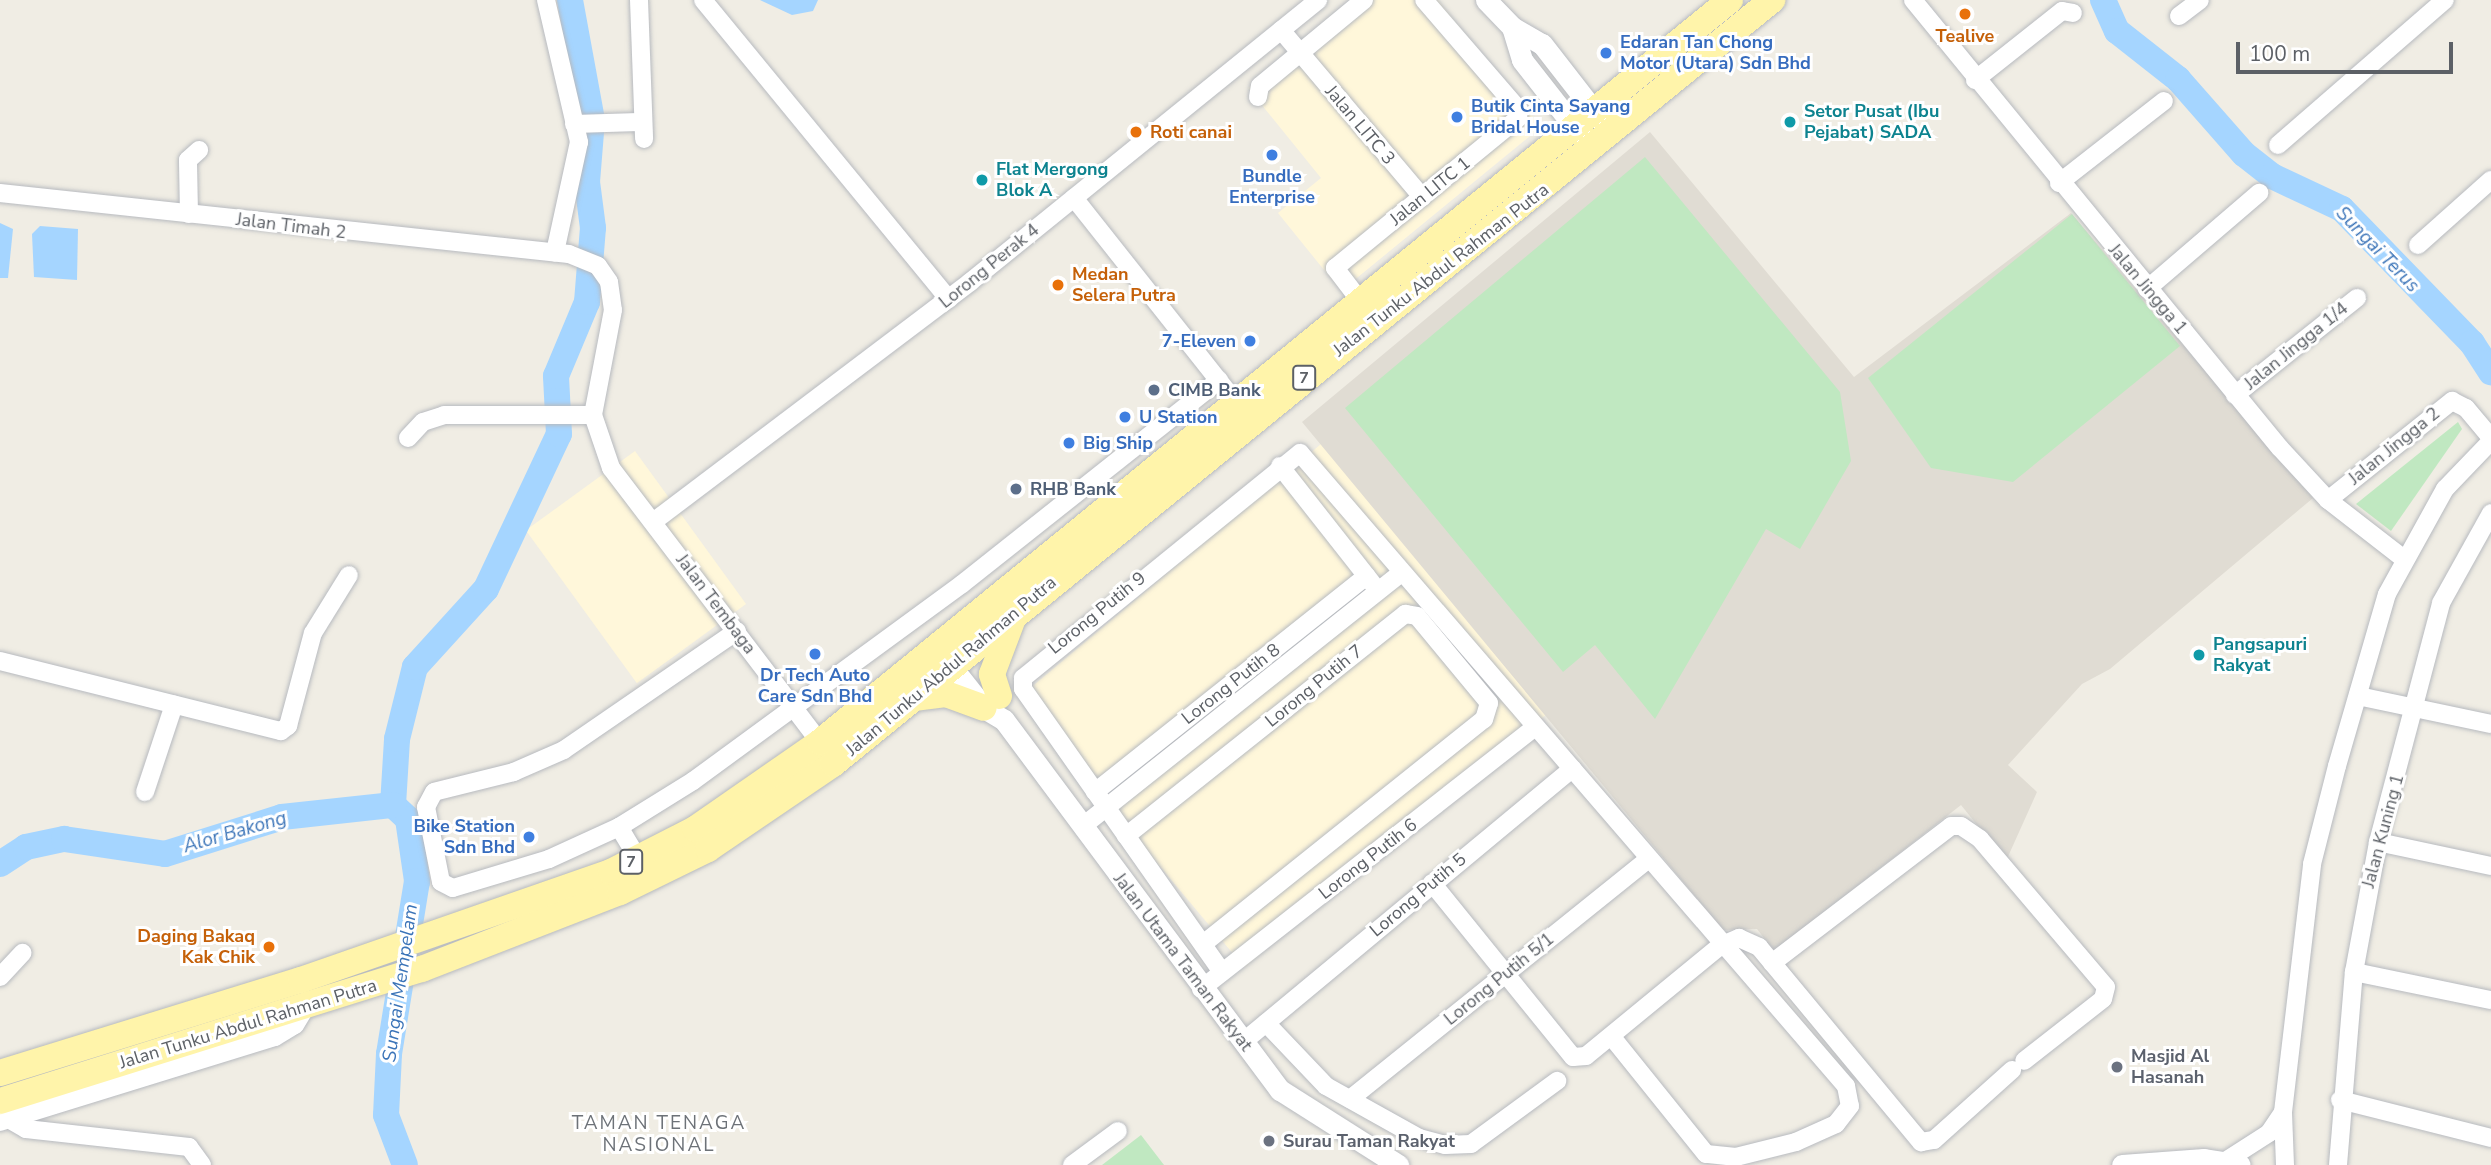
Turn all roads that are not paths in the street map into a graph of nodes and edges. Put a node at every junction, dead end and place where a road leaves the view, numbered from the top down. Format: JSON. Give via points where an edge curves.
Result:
{"nodes":[{"id":1,"x":546,"y":0,"type":"edge"},
{"id":2,"x":639,"y":0,"type":"edge"},
{"id":3,"x":703,"y":0,"type":"edge"},
{"id":4,"x":1318,"y":0,"type":"edge"},
{"id":5,"x":1364,"y":0,"type":"edge"},
{"id":6,"x":1424,"y":0,"type":"edge"},
{"id":7,"x":1486,"y":0,"type":"edge"},
{"id":8,"x":1730,"y":0,"type":"edge"},
{"id":9,"x":1772,"y":0,"type":"edge"},
{"id":10,"x":1913,"y":0,"type":"edge"},
{"id":11,"x":2200,"y":0,"type":"edge"},
{"id":12,"x":2445,"y":0,"type":"edge"},
{"id":13,"x":2073,"y":13,"type":"dead end"},
{"id":14,"x":2179,"y":16,"type":"dead end"},
{"id":15,"x":1281,"y":30,"type":"junction"},
{"id":16,"x":1299,"y":52,"type":"junction"},
{"id":17,"x":1975,"y":80,"type":"junction"},
{"id":18,"x":1258,"y":97,"type":"dead end"},
{"id":19,"x":2164,"y":101,"type":"dead end"},
{"id":20,"x":1585,"y":120,"type":"junction"},
{"id":21,"x":584,"y":124,"type":"junction"},
{"id":22,"x":1602,"y":141,"type":"junction"},
{"id":23,"x":2278,"y":145,"type":"dead end"},
{"id":24,"x":199,"y":150,"type":"dead end"},
{"id":25,"x":2491,"y":180,"type":"edge"},
{"id":26,"x":2059,"y":183,"type":"junction"},
{"id":27,"x":0,"y":192,"type":"edge"},
{"id":28,"x":2259,"y":193,"type":"dead end"},
{"id":29,"x":1422,"y":197,"type":"junction"},
{"id":30,"x":1074,"y":198,"type":"junction"},
{"id":31,"x":189,"y":214,"type":"junction"},
{"id":32,"x":2418,"y":245,"type":"dead end"},
{"id":33,"x":555,"y":253,"type":"junction"},
{"id":34,"x":2147,"y":289,"type":"junction"},
{"id":35,"x":2357,"y":298,"type":"dead end"},
{"id":36,"x":949,"y":299,"type":"junction"},
{"id":37,"x":1361,"y":302,"type":"junction"},
{"id":38,"x":1219,"y":380,"type":"junction"},
{"id":39,"x":2235,"y":395,"type":"junction"},
{"id":40,"x":1235,"y":401,"type":"junction"},
{"id":41,"x":593,"y":415,"type":"junction"},
{"id":42,"x":408,"y":438,"type":"dead end"},
{"id":43,"x":2491,"y":440,"type":"edge"},
{"id":44,"x":1280,"y":466,"type":"junction"},
{"id":45,"x":2328,"y":500,"type":"junction"},
{"id":46,"x":1059,"y":509,"type":"junction"},
{"id":47,"x":2491,"y":513,"type":"edge"},
{"id":48,"x":653,"y":522,"type":"junction"},
{"id":49,"x":1076,"y":531,"type":"junction"},
{"id":50,"x":2404,"y":559,"type":"junction"},
{"id":51,"x":1400,"y":574,"type":"junction"},
{"id":52,"x":349,"y":575,"type":"dead end"},
{"id":53,"x":1373,"y":583,"type":"junction"},
{"id":54,"x":1018,"y":611,"type":"junction"},
{"id":55,"x":737,"y":631,"type":"junction"},
{"id":56,"x":951,"y":649,"type":"junction"},
{"id":57,"x":0,"y":661,"type":"edge"},
{"id":58,"x":2358,"y":696,"type":"junction"},
{"id":59,"x":914,"y":698,"type":"junction"},
{"id":60,"x":1489,"y":703,"type":"joint"},
{"id":61,"x":174,"y":705,"type":"junction"},
{"id":62,"x":2413,"y":706,"type":"junction"},
{"id":63,"x":793,"y":707,"type":"junction"},
{"id":64,"x":996,"y":708,"type":"junction"},
{"id":65,"x":2491,"y":724,"type":"edge"},
{"id":66,"x":1535,"y":728,"type":"junction"},
{"id":67,"x":820,"y":742,"type":"junction"},
{"id":68,"x":1572,"y":769,"type":"junction"},
{"id":69,"x":145,"y":792,"type":"dead end"},
{"id":70,"x":1095,"y":792,"type":"junction"},
{"id":71,"x":1108,"y":811,"type":"junction"},
{"id":72,"x":1083,"y":826,"type":"junction"},
{"id":73,"x":619,"y":827,"type":"junction"},
{"id":74,"x":1126,"y":836,"type":"junction"},
{"id":75,"x":2378,"y":842,"type":"junction"},
{"id":76,"x":638,"y":859,"type":"junction"},
{"id":77,"x":1649,"y":859,"type":"junction"},
{"id":78,"x":2491,"y":866,"type":"edge"},
{"id":79,"x":1432,"y":883,"type":"junction"},
{"id":80,"x":1203,"y":944,"type":"junction"},
{"id":81,"x":1720,"y":946,"type":"junction"},
{"id":82,"x":22,"y":953,"type":"dead end"},
{"id":83,"x":1772,"y":962,"type":"junction"},
{"id":84,"x":1222,"y":972,"type":"junction"},
{"id":85,"x":2354,"y":972,"type":"junction"},
{"id":86,"x":1505,"y":975,"type":"junction"},
{"id":87,"x":0,"y":977,"type":"edge"},
{"id":88,"x":1201,"y":989,"type":"junction"},
{"id":89,"x":2491,"y":1000,"type":"edge"},
{"id":90,"x":1266,"y":1023,"type":"junction"},
{"id":91,"x":1611,"y":1037,"type":"junction"},
{"id":92,"x":1243,"y":1042,"type":"junction"},
{"id":93,"x":0,"y":1073,"type":"edge"},
{"id":94,"x":1558,"y":1081,"type":"dead end"},
{"id":95,"x":1350,"y":1099,"type":"junction"},
{"id":96,"x":2340,"y":1100,"type":"junction"},
{"id":97,"x":2,"y":1111,"type":"edge"},
{"id":98,"x":2283,"y":1112,"type":"junction"},
{"id":99,"x":1118,"y":1131,"type":"dead end"},
{"id":100,"x":2491,"y":1138,"type":"edge"},
{"id":101,"x":1717,"y":1161,"type":"edge"},
{"id":102,"x":2234,"y":1163,"type":"edge"},
{"id":103,"x":202,"y":1165,"type":"edge"},
{"id":104,"x":1072,"y":1165,"type":"edge"},
{"id":105,"x":1398,"y":1165,"type":"edge"},
{"id":106,"x":2122,"y":1165,"type":"edge"},
{"id":107,"x":2285,"y":1165,"type":"edge"},
{"id":108,"x":2338,"y":1165,"type":"edge"}],
"edges":[{"from":1,"to":21,"type":"street"},
{"from":2,"to":21,"type":"street","via":[[641,131]]},
{"from":3,"to":36,"type":"street"},
{"from":4,"to":15,"type":"street","name":"Lorong Perak 4"},
{"from":5,"to":16,"type":"street"},
{"from":6,"to":29,"type":"street","name":"Jalan LITC 1","via":[[1519,110],[1515,123]]},
{"from":7,"to":20,"type":"street","via":[[1512,27],[1542,44]]},
{"from":8,"to":20,"type":"main road","name":"Jalan Tunku Abdul Rahman Putra","number":"7"},
{"from":9,"to":22,"type":"main road","name":"Jalan Tunku Abdul Rahman Putra","number":"7"},
{"from":10,"to":17,"type":"street","name":"Jalan Jingga 1"},
{"from":11,"to":14,"type":"street"},
{"from":12,"to":23,"type":"street"},
{"from":13,"to":17,"type":"street","via":[[2062,10]]},
{"from":15,"to":16,"type":"street","name":"Jalan LITC 3"},
{"from":15,"to":30,"type":"street","name":"Lorong Perak 4"},
{"from":16,"to":18,"type":"street","via":[[1260,86]]},
{"from":16,"to":29,"type":"street","name":"Jalan LITC 3"},
{"from":17,"to":26,"type":"street","name":"Jalan Jingga 1"},
{"from":19,"to":26,"type":"street"},
{"from":20,"to":22,"type":"street"},
{"from":20,"to":37,"type":"main road","name":"Jalan Tunku Abdul Rahman Putra","number":"7"},
{"from":21,"to":33,"type":"street"},
{"from":22,"to":54,"type":"main road","name":"Jalan Tunku Abdul Rahman Putra","number":"7"},
{"from":24,"to":31,"type":"street","via":[[188,160]]},
{"from":25,"to":32,"type":"street"},
{"from":26,"to":34,"type":"street","name":"Jalan Jingga 1"},
{"from":27,"to":31,"type":"street","name":"Jalan Timah 2"},
{"from":28,"to":34,"type":"street"},
{"from":29,"to":37,"type":"street","name":"Jalan LITC 1","via":[[1335,268]]},
{"from":30,"to":36,"type":"street","name":"Lorong Perak 4"},
{"from":30,"to":38,"type":"street"},
{"from":31,"to":33,"type":"street","name":"Jalan Timah 2"},
{"from":33,"to":41,"type":"street","name":"Jalan Timah 2","via":[[581,257],[598,266],[609,282],[613,310]]},
{"from":34,"to":39,"type":"street","name":"Jalan Jingga 1"},
{"from":35,"to":39,"type":"street","name":"Jalan Jingga 1/4"},
{"from":36,"to":48,"type":"street","name":"Lorong Perak 4"},
{"from":37,"to":40,"type":"main road","name":"Jalan Tunku Abdul Rahman Putra","number":"7"},
{"from":38,"to":40,"type":"street"},
{"from":38,"to":46,"type":"street"},
{"from":39,"to":45,"type":"street","name":"Jalan Jingga 1"},
{"from":40,"to":49,"type":"main road","name":"Jalan Tunku Abdul Rahman Putra","number":"7"},
{"from":41,"to":42,"type":"street","via":[[444,415],[423,422]]},
{"from":41,"to":48,"type":"street","name":"Jalan Tembaga","via":[[611,468]]},
{"from":43,"to":45,"type":"street","name":"Jalan Jingga 2","via":[[2466,408],[2452,401]]},
{"from":43,"to":50,"type":"street","via":[[2445,489]]},
{"from":44,"to":51,"type":"street","via":[[1293,454],[1306,455]]},
{"from":44,"to":53,"type":"street"},
{"from":44,"to":70,"type":"street","name":"Lorong Putih 9","via":[[1026,671],[1023,689]]},
{"from":45,"to":50,"type":"street","name":"Jalan Jingga 1"},
{"from":46,"to":49,"type":"street"},
{"from":46,"to":63,"type":"street"},
{"from":47,"to":62,"type":"street","name":"Jalan Kuning 1","via":[[2441,603]]},
{"from":48,"to":55,"type":"street","name":"Jalan Tembaga"},
{"from":49,"to":56,"type":"main road","name":"Jalan Tunku Abdul Rahman Putra","number":"7"},
{"from":50,"to":58,"type":"street","via":[[2386,594]]},
{"from":51,"to":53,"type":"street"},
{"from":51,"to":66,"type":"street"},
{"from":52,"to":61,"type":"street","via":[[313,633],[288,726],[271,732]]},
{"from":53,"to":70,"type":"street","name":"Lorong Putih 8"},
{"from":53,"to":71,"type":"street"},
{"from":54,"to":56,"type":"main road","name":"Jalan Tunku Abdul Rahman Putra","number":"7"},
{"from":54,"to":64,"type":"main road","via":[[996,655],[992,674]]},
{"from":55,"to":63,"type":"street","name":"Jalan Tembaga"},
{"from":55,"to":73,"type":"street","via":[[564,750],[514,772],[434,793],[426,807],[441,882],[453,888],[549,859]]},
{"from":56,"to":59,"type":"main road","name":"Jalan Tunku Abdul Rahman Putra","number":"7"},
{"from":56,"to":64,"type":"street","name":"Jalan Utama Taman Rakyat"},
{"from":56,"to":67,"type":"main road","name":"Jalan Tunku Abdul Rahman Putra","number":"7"},
{"from":57,"to":61,"type":"street"},
{"from":58,"to":62,"type":"street"},
{"from":58,"to":98,"type":"street","via":[[2312,864]]},
{"from":59,"to":64,"type":"main road","via":[[946,694]]},
{"from":59,"to":97,"type":"main road","name":"Jalan Tunku Abdul Rahman Putra","number":"7","via":[[805,786],[708,849],[620,892],[422,969]]},
{"from":60,"to":74,"type":"street","name":"Lorong Putih 7","via":[[1417,616],[1405,614]]},
{"from":60,"to":80,"type":"street","name":"Lorong Putih 6","via":[[1484,719]]},
{"from":61,"to":69,"type":"street"},
{"from":62,"to":65,"type":"street"},
{"from":62,"to":75,"type":"street","name":"Jalan Kuning 1"},
{"from":63,"to":67,"type":"street","name":"Jalan Tembaga"},
{"from":63,"to":73,"type":"street"},
{"from":64,"to":72,"type":"street","name":"Jalan Utama Taman Rakyat"},
{"from":66,"to":68,"type":"street"},
{"from":66,"to":84,"type":"street","name":"Lorong Putih 6"},
{"from":67,"to":76,"type":"main road","name":"Jalan Tunku Abdul Rahman Putra","number":"7","via":[[695,829]]},
{"from":68,"to":77,"type":"street"},
{"from":68,"to":79,"type":"street","name":"Lorong Putih 5"},
{"from":70,"to":71,"type":"street","name":"Lorong Putih 9"},
{"from":71,"to":72,"type":"street"},
{"from":71,"to":74,"type":"street","name":"Lorong Putih 9"},
{"from":72,"to":88,"type":"street","name":"Jalan Utama Taman Rakyat"},
{"from":73,"to":76,"type":"street"},
{"from":74,"to":80,"type":"street","name":"Lorong Putih 9"},
{"from":75,"to":78,"type":"street"},
{"from":75,"to":85,"type":"street","name":"Jalan Kuning 1"},
{"from":76,"to":93,"type":"main road","name":"Jalan Tunku Abdul Rahman Putra","number":"7","via":[[380,952]]},
{"from":77,"to":81,"type":"street"},
{"from":77,"to":86,"type":"street","name":"Lorong Putih 5/1"},
{"from":79,"to":86,"type":"street"},
{"from":79,"to":90,"type":"street","name":"Lorong Putih 5"},
{"from":80,"to":84,"type":"street","name":"Lorong Putih 9"},
{"from":81,"to":83,"type":"street","via":[[1739,938]]},
{"from":81,"to":91,"type":"street"},
{"from":81,"to":101,"type":"street","via":[[1850,1095],[1845,1117],[1824,1132]]},
{"from":82,"to":87,"type":"street"},
{"from":83,"to":83,"type":"street","via":[[1951,826],[1961,826],[1980,839],[2106,987],[2103,999],[1934,1140],[1921,1142]]},
{"from":84,"to":88,"type":"street","name":"Lorong Putih 6"},
{"from":85,"to":89,"type":"street"},
{"from":85,"to":96,"type":"street","name":"Jalan Kuning 1"},
{"from":86,"to":91,"type":"street","via":[[1573,1057],[1587,1056]]},
{"from":86,"to":95,"type":"street","name":"Lorong Putih 5/1"},
{"from":88,"to":92,"type":"street","name":"Jalan Utama Taman Rakyat"},
{"from":90,"to":92,"type":"street","name":"Lorong Putih 5"},
{"from":90,"to":95,"type":"street","via":[[1299,1063]]},
{"from":91,"to":101,"type":"street","via":[[1699,1150]]},
{"from":92,"to":105,"type":"street","name":"Jalan Utama Taman Rakyat","via":[[1302,1109]]},
{"from":94,"to":95,"type":"street","via":[[1463,1146],[1419,1138]]},
{"from":96,"to":100,"type":"street"},
{"from":96,"to":108,"type":"street","name":"Jalan Kuning 1"},
{"from":97,"to":103,"type":"street","via":[[26,1129],[189,1147]]},
{"from":98,"to":102,"type":"street","via":[[2269,1133]]},
{"from":98,"to":107,"type":"street"},
{"from":99,"to":104,"type":"street"},
{"from":102,"to":106,"type":"street"}]}
